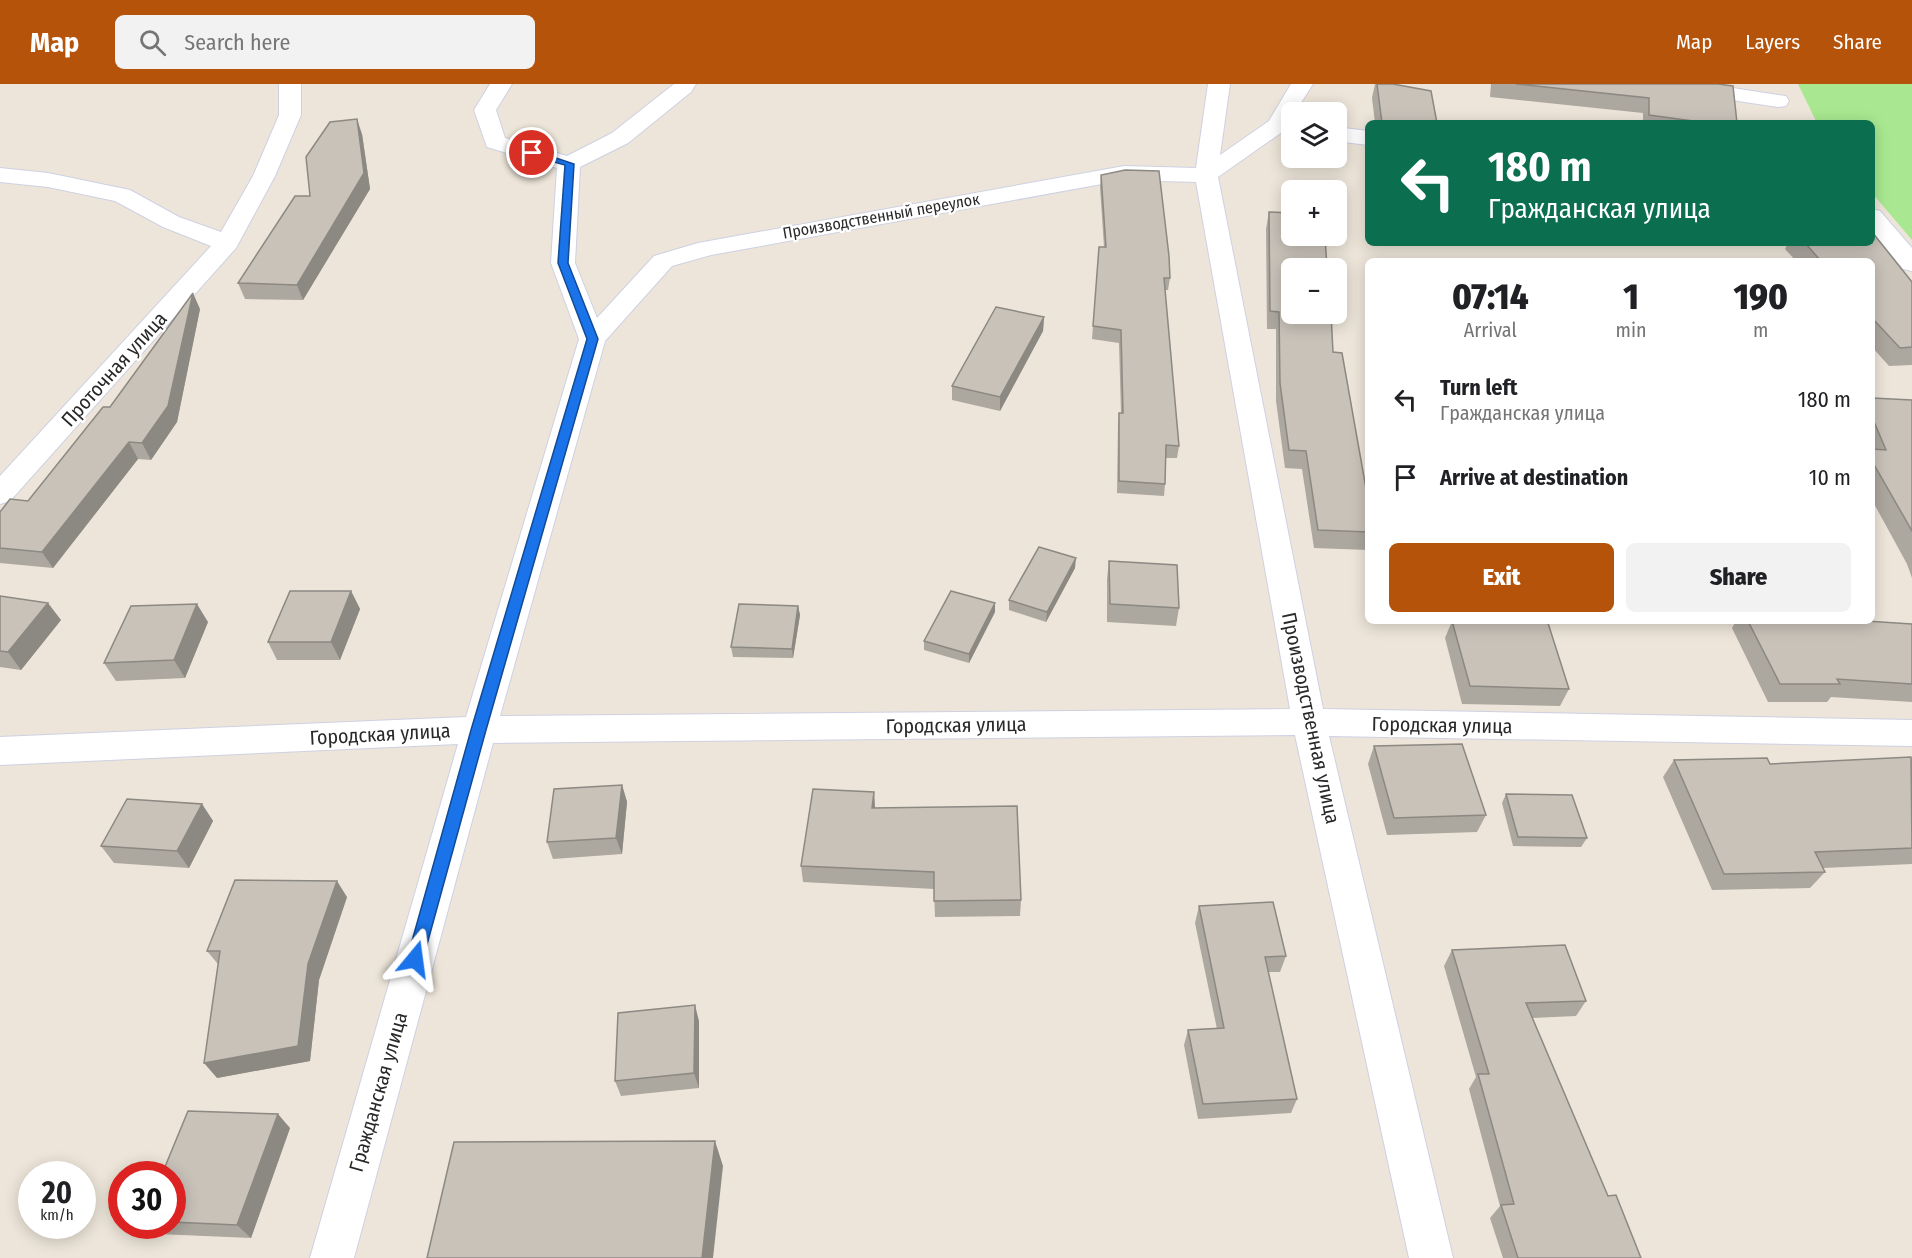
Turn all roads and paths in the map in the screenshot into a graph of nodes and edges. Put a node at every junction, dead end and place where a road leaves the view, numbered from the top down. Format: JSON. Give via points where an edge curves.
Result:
{"nodes":[{"id":1,"x":290,"y":84,"type":"edge"},
{"id":2,"x":501,"y":84,"type":"edge"},
{"id":3,"x":685,"y":84,"type":"edge"},
{"id":4,"x":1219,"y":84,"type":"edge"},
{"id":5,"x":1302,"y":84,"type":"edge"},
{"id":6,"x":1665,"y":84,"type":"edge"},
{"id":7,"x":1782,"y":100,"type":"edge"},
{"id":8,"x":1294,"y":102,"type":"edge"},
{"id":9,"x":1281,"y":128,"type":"edge"},
{"id":10,"x":1347,"y":135,"type":"edge"},
{"id":11,"x":1365,"y":138,"type":"edge"},
{"id":12,"x":569,"y":164,"type":"junction"},
{"id":13,"x":0,"y":175,"type":"edge"},
{"id":14,"x":1206,"y":175,"type":"junction"},
{"id":15,"x":1875,"y":220,"type":"edge"},
{"id":16,"x":227,"y":243,"type":"junction"},
{"id":17,"x":1912,"y":264,"type":"edge"},
{"id":18,"x":592,"y":339,"type":"junction"},
{"id":19,"x":0,"y":494,"type":"edge"},
{"id":20,"x":1309,"y":722,"type":"junction"},
{"id":21,"x":478,"y":730,"type":"junction"},
{"id":22,"x":1912,"y":733,"type":"edge"},
{"id":23,"x":0,"y":751,"type":"edge"},
{"id":24,"x":332,"y":1258,"type":"edge"},
{"id":25,"x":1431,"y":1258,"type":"edge"}],
"edges":[{"from":1,"to":16,"type":"street","name":"Проточная улица","via":[[290,115],[264,176]]},
{"from":2,"to":12,"type":"street","via":[[484,110],[495,142]]},
{"from":3,"to":12,"type":"street","via":[[620,138]]},
{"from":4,"to":14,"type":"street","name":"Производственная улица"},
{"from":5,"to":8,"type":"street"},
{"from":6,"to":7,"type":"street"},
{"from":9,"to":14,"type":"street"},
{"from":10,"to":11,"type":"street"},
{"from":12,"to":18,"type":"street","via":[[563,263]]},
{"from":13,"to":16,"type":"street","via":[[122,195],[171,222]]},
{"from":14,"to":18,"type":"street","name":"Производственный переулок","via":[[1124,173],[706,248],[663,261]]},
{"from":14,"to":20,"type":"street","name":"Производственная улица"},
{"from":15,"to":17,"type":"street"},
{"from":16,"to":19,"type":"street","name":"Проточная улица"},
{"from":18,"to":21,"type":"street","name":"Гражданская улица"},
{"from":20,"to":21,"type":"street","name":"Городская улица"},
{"from":20,"to":22,"type":"street","name":"Городская улица"},
{"from":20,"to":25,"type":"street","name":"Производственная улица"},
{"from":21,"to":23,"type":"street","name":"Городская улица"},
{"from":21,"to":24,"type":"street","name":"Гражданская улица"}]}
